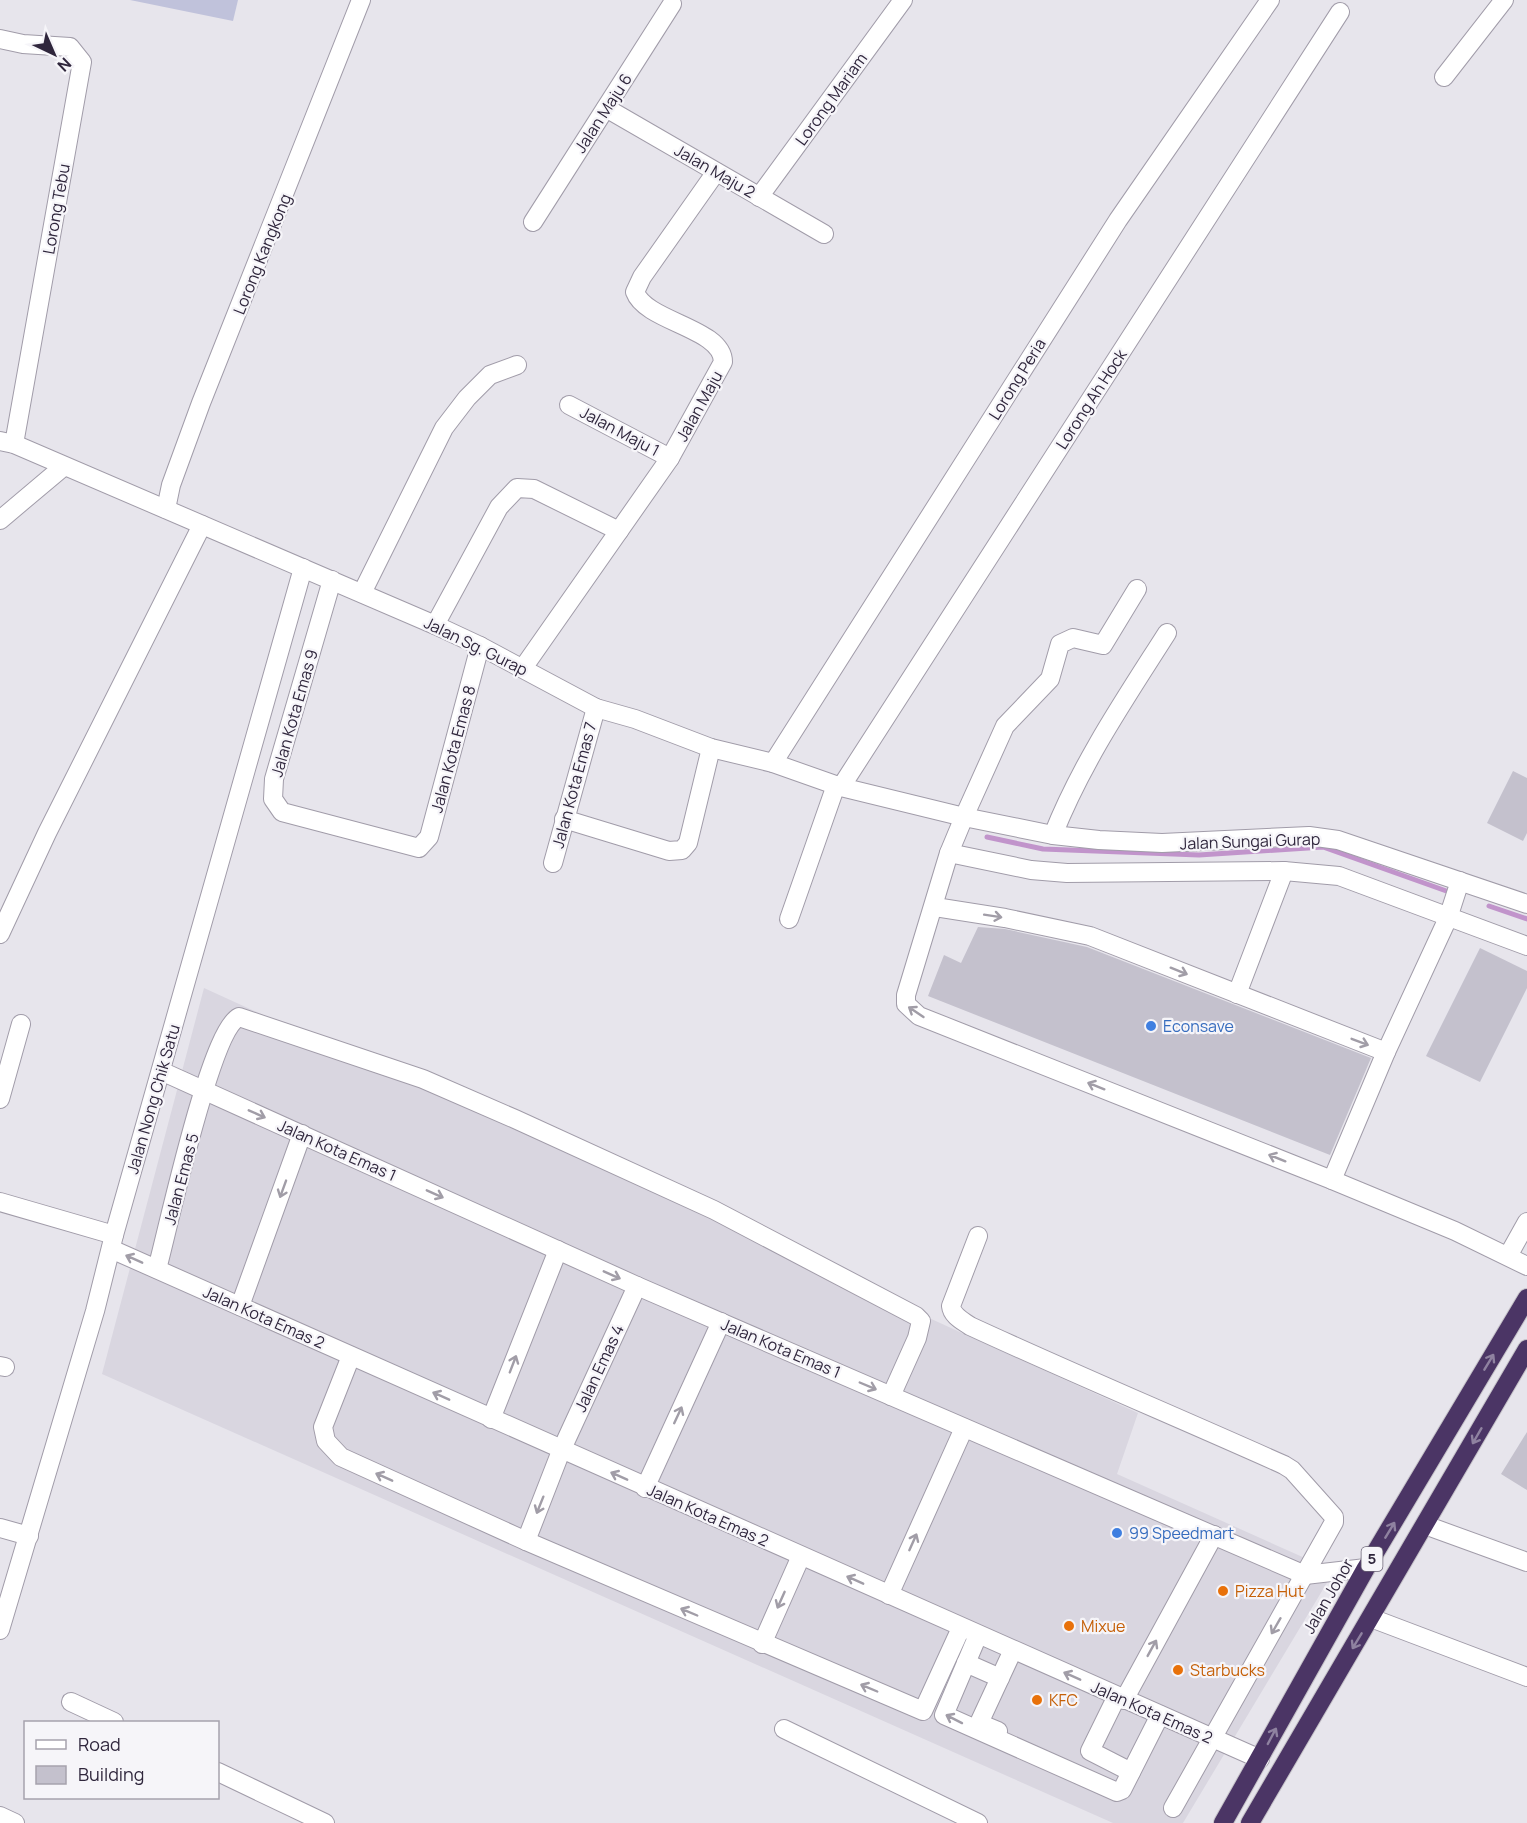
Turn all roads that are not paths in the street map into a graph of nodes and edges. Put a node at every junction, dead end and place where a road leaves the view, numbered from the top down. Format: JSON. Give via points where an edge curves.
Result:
{"nodes":[{"id":1,"x":361,"y":0,"type":"edge"},
{"id":2,"x":903,"y":0,"type":"edge"},
{"id":3,"x":1270,"y":0,"type":"edge"},
{"id":4,"x":1504,"y":0,"type":"edge"},
{"id":5,"x":672,"y":4,"type":"dead end"},
{"id":6,"x":1340,"y":12,"type":"dead end"},
{"id":7,"x":0,"y":39,"type":"edge"},
{"id":8,"x":1444,"y":77,"type":"dead end"},
{"id":9,"x":606,"y":108,"type":"junction"},
{"id":10,"x":716,"y":171,"type":"junction"},
{"id":11,"x":759,"y":197,"type":"junction"},
{"id":12,"x":533,"y":222,"type":"dead end"},
{"id":13,"x":824,"y":234,"type":"dead end"},
{"id":14,"x":517,"y":365,"type":"dead end"},
{"id":15,"x":569,"y":405,"type":"dead end"},
{"id":16,"x":7,"y":443,"type":"edge"},
{"id":17,"x":670,"y":458,"type":"junction"},
{"id":18,"x":63,"y":467,"type":"junction"},
{"id":19,"x":166,"y":509,"type":"junction"},
{"id":20,"x":0,"y":520,"type":"edge"},
{"id":21,"x":202,"y":525,"type":"junction"},
{"id":22,"x":619,"y":531,"type":"junction"},
{"id":23,"x":303,"y":568,"type":"junction"},
{"id":24,"x":332,"y":579,"type":"junction"},
{"id":25,"x":1137,"y":589,"type":"dead end"},
{"id":26,"x":362,"y":593,"type":"junction"},
{"id":27,"x":435,"y":625,"type":"junction"},
{"id":28,"x":1167,"y":633,"type":"dead end"},
{"id":29,"x":480,"y":646,"type":"junction"},
{"id":30,"x":523,"y":668,"type":"junction"},
{"id":31,"x":596,"y":708,"type":"junction"},
{"id":32,"x":711,"y":748,"type":"junction"},
{"id":33,"x":773,"y":763,"type":"junction"},
{"id":34,"x":839,"y":786,"type":"junction"},
{"id":35,"x":964,"y":817,"type":"junction"},
{"id":36,"x":564,"y":819,"type":"junction"},
{"id":37,"x":1053,"y":835,"type":"junction"},
{"id":38,"x":419,"y":848,"type":"joint"},
{"id":39,"x":949,"y":853,"type":"junction"},
{"id":40,"x":553,"y":863,"type":"dead end"},
{"id":41,"x":1284,"y":871,"type":"junction"},
{"id":42,"x":1460,"y":881,"type":"junction"},
{"id":43,"x":1527,"y":904,"type":"edge"},
{"id":44,"x":935,"y":907,"type":"junction"},
{"id":45,"x":1448,"y":918,"type":"junction"},
{"id":46,"x":789,"y":919,"type":"dead end"},
{"id":47,"x":0,"y":934,"type":"edge"},
{"id":48,"x":1527,"y":946,"type":"edge"},
{"id":49,"x":1237,"y":994,"type":"junction"},
{"id":50,"x":21,"y":1024,"type":"dead end"},
{"id":51,"x":1386,"y":1052,"type":"junction"},
{"id":52,"x":4,"y":1071,"type":"edge"},
{"id":53,"x":161,"y":1071,"type":"junction"},
{"id":54,"x":204,"y":1090,"type":"junction"},
{"id":55,"x":0,"y":1099,"type":"edge"},
{"id":56,"x":302,"y":1134,"type":"junction"},
{"id":57,"x":1332,"y":1180,"type":"junction"},
{"id":58,"x":0,"y":1202,"type":"edge"},
{"id":59,"x":1527,"y":1222,"type":"edge"},
{"id":60,"x":978,"y":1236,"type":"dead end"},
{"id":61,"x":112,"y":1242,"type":"junction"},
{"id":62,"x":558,"y":1250,"type":"junction"},
{"id":63,"x":1508,"y":1256,"type":"junction"},
{"id":64,"x":1527,"y":1266,"type":"edge"},
{"id":65,"x":157,"y":1269,"type":"junction"},
{"id":66,"x":637,"y":1286,"type":"junction"},
{"id":67,"x":1527,"y":1298,"type":"edge"},
{"id":68,"x":240,"y":1306,"type":"junction"},
{"id":69,"x":721,"y":1322,"type":"junction"},
{"id":70,"x":1527,"y":1349,"type":"edge"},
{"id":71,"x":351,"y":1356,"type":"junction"},
{"id":72,"x":891,"y":1396,"type":"junction"},
{"id":73,"x":491,"y":1419,"type":"junction"},
{"id":74,"x":964,"y":1428,"type":"junction"},
{"id":75,"x":561,"y":1451,"type":"junction"},
{"id":76,"x":645,"y":1488,"type":"junction"},
{"id":77,"x":1425,"y":1525,"type":"junction"},
{"id":78,"x":0,"y":1528,"type":"edge"},
{"id":79,"x":1214,"y":1535,"type":"junction"},
{"id":80,"x":29,"y":1536,"type":"junction"},
{"id":81,"x":526,"y":1541,"type":"junction"},
{"id":82,"x":801,"y":1556,"type":"junction"},
{"id":83,"x":1527,"y":1562,"type":"edge"},
{"id":84,"x":1366,"y":1568,"type":"junction"},
{"id":85,"x":1305,"y":1575,"type":"junction"},
{"id":86,"x":889,"y":1595,"type":"junction"},
{"id":87,"x":1371,"y":1618,"type":"junction"},
{"id":88,"x":0,"y":1630,"type":"edge"},
{"id":89,"x":970,"y":1631,"type":"junction"},
{"id":90,"x":762,"y":1644,"type":"junction"},
{"id":91,"x":1012,"y":1650,"type":"junction"},
{"id":92,"x":966,"y":1663,"type":"junction"},
{"id":93,"x":1527,"y":1677,"type":"edge"},
{"id":94,"x":1000,"y":1678,"type":"junction"},
{"id":95,"x":1121,"y":1698,"type":"junction"},
{"id":96,"x":71,"y":1702,"type":"dead end"},
{"id":97,"x":1160,"y":1715,"type":"junction"},
{"id":98,"x":112,"y":1721,"type":"edge"},
{"id":99,"x":784,"y":1729,"type":"dead end"},
{"id":100,"x":1212,"y":1738,"type":"junction"},
{"id":101,"x":1260,"y":1759,"type":"junction"},
{"id":102,"x":219,"y":1772,"type":"edge"},
{"id":103,"x":1131,"y":1772,"type":"junction"},
{"id":104,"x":1088,"y":1779,"type":"junction"},
{"id":105,"x":1173,"y":1808,"type":"dead end"},
{"id":106,"x":0,"y":1816,"type":"edge"},
{"id":107,"x":15,"y":1823,"type":"edge"},
{"id":108,"x":325,"y":1823,"type":"edge"},
{"id":109,"x":978,"y":1823,"type":"edge"},
{"id":110,"x":1223,"y":1823,"type":"edge"},
{"id":111,"x":1250,"y":1823,"type":"edge"}],
"edges":[{"from":1,"to":19,"type":"street","name":"Lorong Kangkong","via":[[201,403]]},
{"from":2,"to":11,"type":"street","name":"Lorong Mariam"},
{"from":3,"to":33,"type":"street","name":"Lorong Peria","via":[[1118,220]]},
{"from":4,"to":8,"type":"street"},
{"from":5,"to":9,"type":"street","name":"Jalan Maju 6"},
{"from":6,"to":34,"type":"street","name":"Lorong Ah Hock"},
{"from":7,"to":16,"type":"street","name":"Lorong Tebu","via":[[70,47],[82,62]]},
{"from":9,"to":10,"type":"street","name":"Jalan Maju 2"},
{"from":9,"to":12,"type":"street","name":"Jalan Maju 6"},
{"from":10,"to":11,"type":"street","name":"Jalan Maju 2"},
{"from":10,"to":17,"type":"street","name":"Jalan Maju","via":[[635,292],[638,298],[712,342],[723,356]]},
{"from":11,"to":13,"type":"street","name":"Jalan Maju 2"},
{"from":14,"to":26,"type":"street","via":[[490,375],[444,428]]},
{"from":15,"to":17,"type":"street","name":"Jalan Maju 1"},
{"from":16,"to":18,"type":"street","name":"Jalan Sg. Gurap"},
{"from":17,"to":22,"type":"street","name":"Jalan Maju"},
{"from":18,"to":19,"type":"street","name":"Jalan Sg. Gurap"},
{"from":18,"to":20,"type":"street"},
{"from":19,"to":21,"type":"street","name":"Jalan Sg. Gurap"},
{"from":21,"to":23,"type":"street","name":"Jalan Sg. Gurap"},
{"from":21,"to":47,"type":"street"},
{"from":22,"to":27,"type":"street","via":[[534,489],[517,488],[499,507]]},
{"from":22,"to":30,"type":"street","name":"Jalan Maju"},
{"from":23,"to":24,"type":"street","name":"Jalan Sg. Gurap"},
{"from":23,"to":53,"type":"street","name":"Jalan Nong Chik Satu"},
{"from":24,"to":26,"type":"street","name":"Jalan Sg. Gurap"},
{"from":24,"to":38,"type":"street","name":"Jalan Kota Emas 9","via":[[274,779],[273,799],[282,812]]},
{"from":25,"to":35,"type":"street","via":[[1103,645],[1073,638],[1060,644],[1050,679],[1005,726]]},
{"from":26,"to":27,"type":"street","name":"Jalan Sg. Gurap"},
{"from":27,"to":29,"type":"street","name":"Jalan Sg. Gurap"},
{"from":28,"to":37,"type":"street","via":[[1090,754]]},
{"from":29,"to":30,"type":"street","name":"Jalan Sg. Gurap"},
{"from":29,"to":38,"type":"street","name":"Jalan Kota Emas 8","via":[[429,837]]},
{"from":30,"to":31,"type":"street","name":"Jalan Sg. Gurap"},
{"from":31,"to":32,"type":"street","name":"Jalan Sg. Gurap"},
{"from":31,"to":36,"type":"street","name":"Jalan Kota Emas 7"},
{"from":32,"to":33,"type":"street","name":"Jalan Sg. Gurap"},
{"from":32,"to":36,"type":"street","via":[[688,843],[681,850],[669,851]]},
{"from":33,"to":34,"type":"street","name":"Jalan Sg. Gurap"},
{"from":34,"to":35,"type":"street","name":"Jalan Sg. Gurap"},
{"from":34,"to":46,"type":"street","name":"Lorong Ah Hock"},
{"from":35,"to":37,"type":"street","name":"Jalan Sungai Gurap"},
{"from":35,"to":39,"type":"street"},
{"from":36,"to":40,"type":"street","name":"Jalan Kota Emas 7"},
{"from":37,"to":42,"type":"street","name":"Jalan Sungai Gurap","via":[[1162,843],[1309,836],[1338,840]]},
{"from":39,"to":41,"type":"street","via":[[1031,870],[1067,873]]},
{"from":39,"to":44,"type":"street"},
{"from":41,"to":45,"type":"street","via":[[1340,876]]},
{"from":41,"to":49,"type":"street"},
{"from":42,"to":43,"type":"street","name":"Jalan Sungai Gurap"},
{"from":42,"to":45,"type":"street"},
{"from":44,"to":49,"type":"street","one_way":true,"via":[[1090,936]]},
{"from":57,"to":44,"type":"street","one_way":true,"via":[[915,1014],[906,1004],[906,995]]},
{"from":45,"to":48,"type":"street"},
{"from":45,"to":51,"type":"street"},
{"from":49,"to":51,"type":"street","one_way":true},
{"from":50,"to":52,"type":"street"},
{"from":51,"to":57,"type":"street"},
{"from":52,"to":55,"type":"street"},
{"from":53,"to":54,"type":"street","name":"Jalan Kota Emas 1"},
{"from":53,"to":61,"type":"street","name":"Jalan Nong Chik Satu"},
{"from":54,"to":56,"type":"street","name":"Jalan Kota Emas 1","one_way":true},
{"from":54,"to":65,"type":"street","name":"Jalan Emas 5"},
{"from":54,"to":72,"type":"street","name":"Jalan Emas 5","via":[[221,1042],[239,1017],[423,1078],[714,1210],[916,1316],[921,1320],[917,1338]]},
{"from":56,"to":62,"type":"street","name":"Jalan Kota Emas 1","one_way":true},
{"from":56,"to":68,"type":"street","one_way":true},
{"from":57,"to":63,"type":"street"},
{"from":58,"to":61,"type":"street","name":"Jalan Kota Emas 2"},
{"from":59,"to":63,"type":"street"},
{"from":60,"to":85,"type":"street","via":[[957,1287],[951,1306],[953,1313],[980,1331],[1292,1470],[1334,1517]]},
{"from":65,"to":61,"type":"street","name":"Jalan Kota Emas 2","one_way":true},
{"from":61,"to":80,"type":"street","name":"Jalan Nong Chik Satu"},
{"from":62,"to":66,"type":"street","name":"Jalan Kota Emas 1","one_way":true},
{"from":73,"to":62,"type":"street","one_way":true},
{"from":63,"to":64,"type":"street"},
{"from":65,"to":68,"type":"street","name":"Jalan Kota Emas 2"},
{"from":66,"to":69,"type":"street","name":"Jalan Kota Emas 1"},
{"from":66,"to":75,"type":"street","name":"Jalan Emas 4"},
{"from":84,"to":67,"type":"highway","name":"Jalan Johor","number":"5","one_way":true},
{"from":68,"to":71,"type":"street","name":"Jalan Kota Emas 2"},
{"from":69,"to":72,"type":"street","name":"Jalan Kota Emas 1","one_way":true},
{"from":76,"to":69,"type":"street","one_way":true},
{"from":70,"to":77,"type":"highway","number":"5","one_way":true},
{"from":73,"to":71,"type":"street","name":"Jalan Kota Emas 2","one_way":true},
{"from":81,"to":71,"type":"street","one_way":true,"via":[[341,1457],[326,1441],[323,1426]]},
{"from":72,"to":74,"type":"street","name":"Jalan Kota Emas 1"},
{"from":73,"to":75,"type":"street","name":"Jalan Kota Emas 2"},
{"from":74,"to":79,"type":"street","name":"Jalan Kota Emas 1"},
{"from":86,"to":74,"type":"street","one_way":true},
{"from":76,"to":75,"type":"street","name":"Jalan Kota Emas 2","one_way":true},
{"from":75,"to":81,"type":"street","name":"Jalan Emas 4","one_way":true},
{"from":76,"to":82,"type":"street","name":"Jalan Kota Emas 2"},
{"from":77,"to":83,"type":"street"},
{"from":77,"to":87,"type":"highway","number":"5"},
{"from":78,"to":80,"type":"street"},
{"from":79,"to":85,"type":"street","name":"Jalan Kota Emas 1"},
{"from":95,"to":79,"type":"street","one_way":true},
{"from":80,"to":88,"type":"street","name":"Jalan Nong Chik Satu"},
{"from":90,"to":81,"type":"street","one_way":true},
{"from":86,"to":82,"type":"street","name":"Jalan Kota Emas 2","one_way":true},
{"from":82,"to":90,"type":"street","one_way":true},
{"from":84,"to":85,"type":"street"},
{"from":101,"to":84,"type":"highway","name":"Jalan Johor","number":"5","one_way":true},
{"from":85,"to":100,"type":"street","one_way":true},
{"from":86,"to":89,"type":"street","name":"Jalan Kota Emas 2"},
{"from":87,"to":93,"type":"street"},
{"from":87,"to":111,"type":"highway","number":"5","one_way":true},
{"from":89,"to":90,"type":"street","one_way":true,"via":[[923,1711]]},
{"from":89,"to":91,"type":"street","name":"Jalan Kota Emas 2"},
{"from":89,"to":92,"type":"street"},
{"from":91,"to":94,"type":"street"},
{"from":95,"to":91,"type":"street","name":"Jalan Kota Emas 2","one_way":true},
{"from":92,"to":94,"type":"street"},
{"from":104,"to":92,"type":"street","one_way":true,"via":[[944,1715]]},
{"from":94,"to":104,"type":"street","via":[[981,1724],[1083,1769]]},
{"from":95,"to":97,"type":"street","name":"Jalan Kota Emas 2"},
{"from":95,"to":103,"type":"street","via":[[1090,1751]]},
{"from":96,"to":98,"type":"street"},
{"from":97,"to":100,"type":"street","name":"Jalan Kota Emas 2"},
{"from":97,"to":103,"type":"street"},
{"from":99,"to":109,"type":"street"},
{"from":100,"to":101,"type":"street","name":"Jalan Kota Emas 2"},
{"from":100,"to":105,"type":"street"},
{"from":101,"to":110,"type":"highway","name":"Jalan Johor","number":"5"},
{"from":102,"to":108,"type":"street"},
{"from":103,"to":104,"type":"street","via":[[1120,1792]]},
{"from":106,"to":107,"type":"street"}]}
